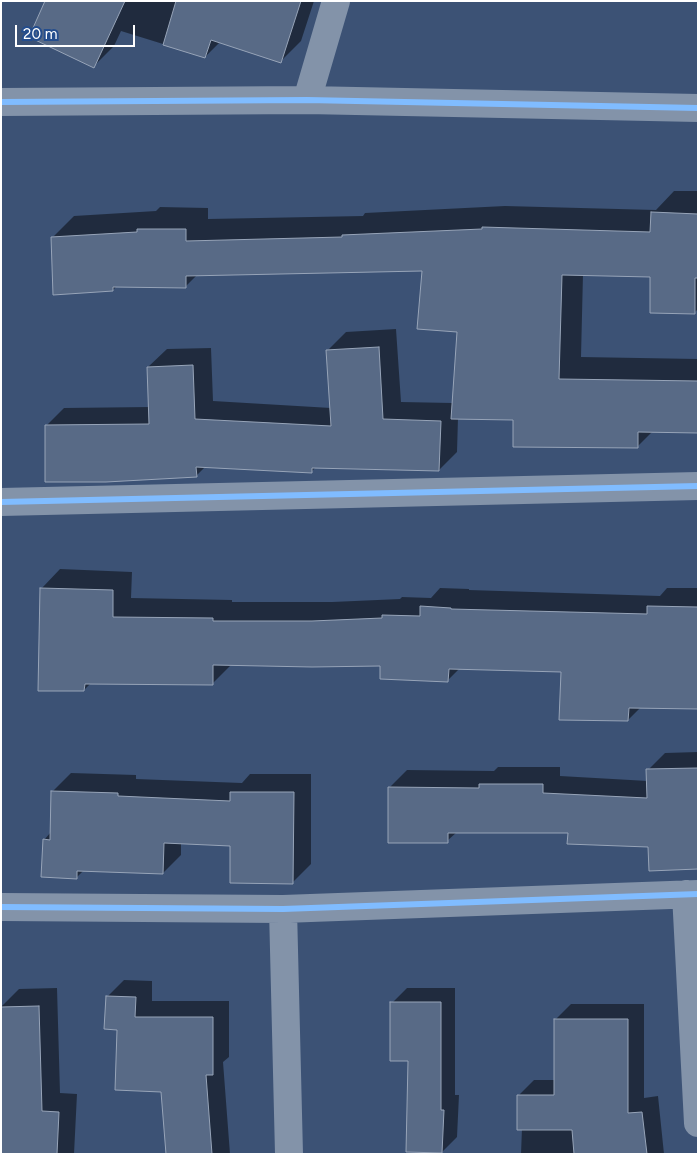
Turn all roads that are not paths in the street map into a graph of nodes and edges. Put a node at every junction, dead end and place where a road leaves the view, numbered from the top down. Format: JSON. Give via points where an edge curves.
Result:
{"nodes":[{"id":1,"x":336,"y":1,"type":"edge"},
{"id":2,"x":306,"y":100,"type":"junction"},
{"id":3,"x":1,"y":102,"type":"edge"},
{"id":4,"x":698,"y":108,"type":"edge"},
{"id":5,"x":698,"y":486,"type":"edge"},
{"id":6,"x":1,"y":502,"type":"edge"},
{"id":7,"x":692,"y":894,"type":"edge"},
{"id":8,"x":1,"y":907,"type":"edge"},
{"id":9,"x":283,"y":909,"type":"junction"},
{"id":10,"x":698,"y":1123,"type":"edge"},
{"id":11,"x":289,"y":1154,"type":"edge"}],
"edges":[{"from":1,"to":2,"type":"street"},
{"from":2,"to":3,"type":"street"},
{"from":2,"to":4,"type":"street"},
{"from":5,"to":6,"type":"street"},
{"from":7,"to":9,"type":"street"},
{"from":7,"to":10,"type":"street"},
{"from":8,"to":9,"type":"street"},
{"from":9,"to":11,"type":"street"}]}
